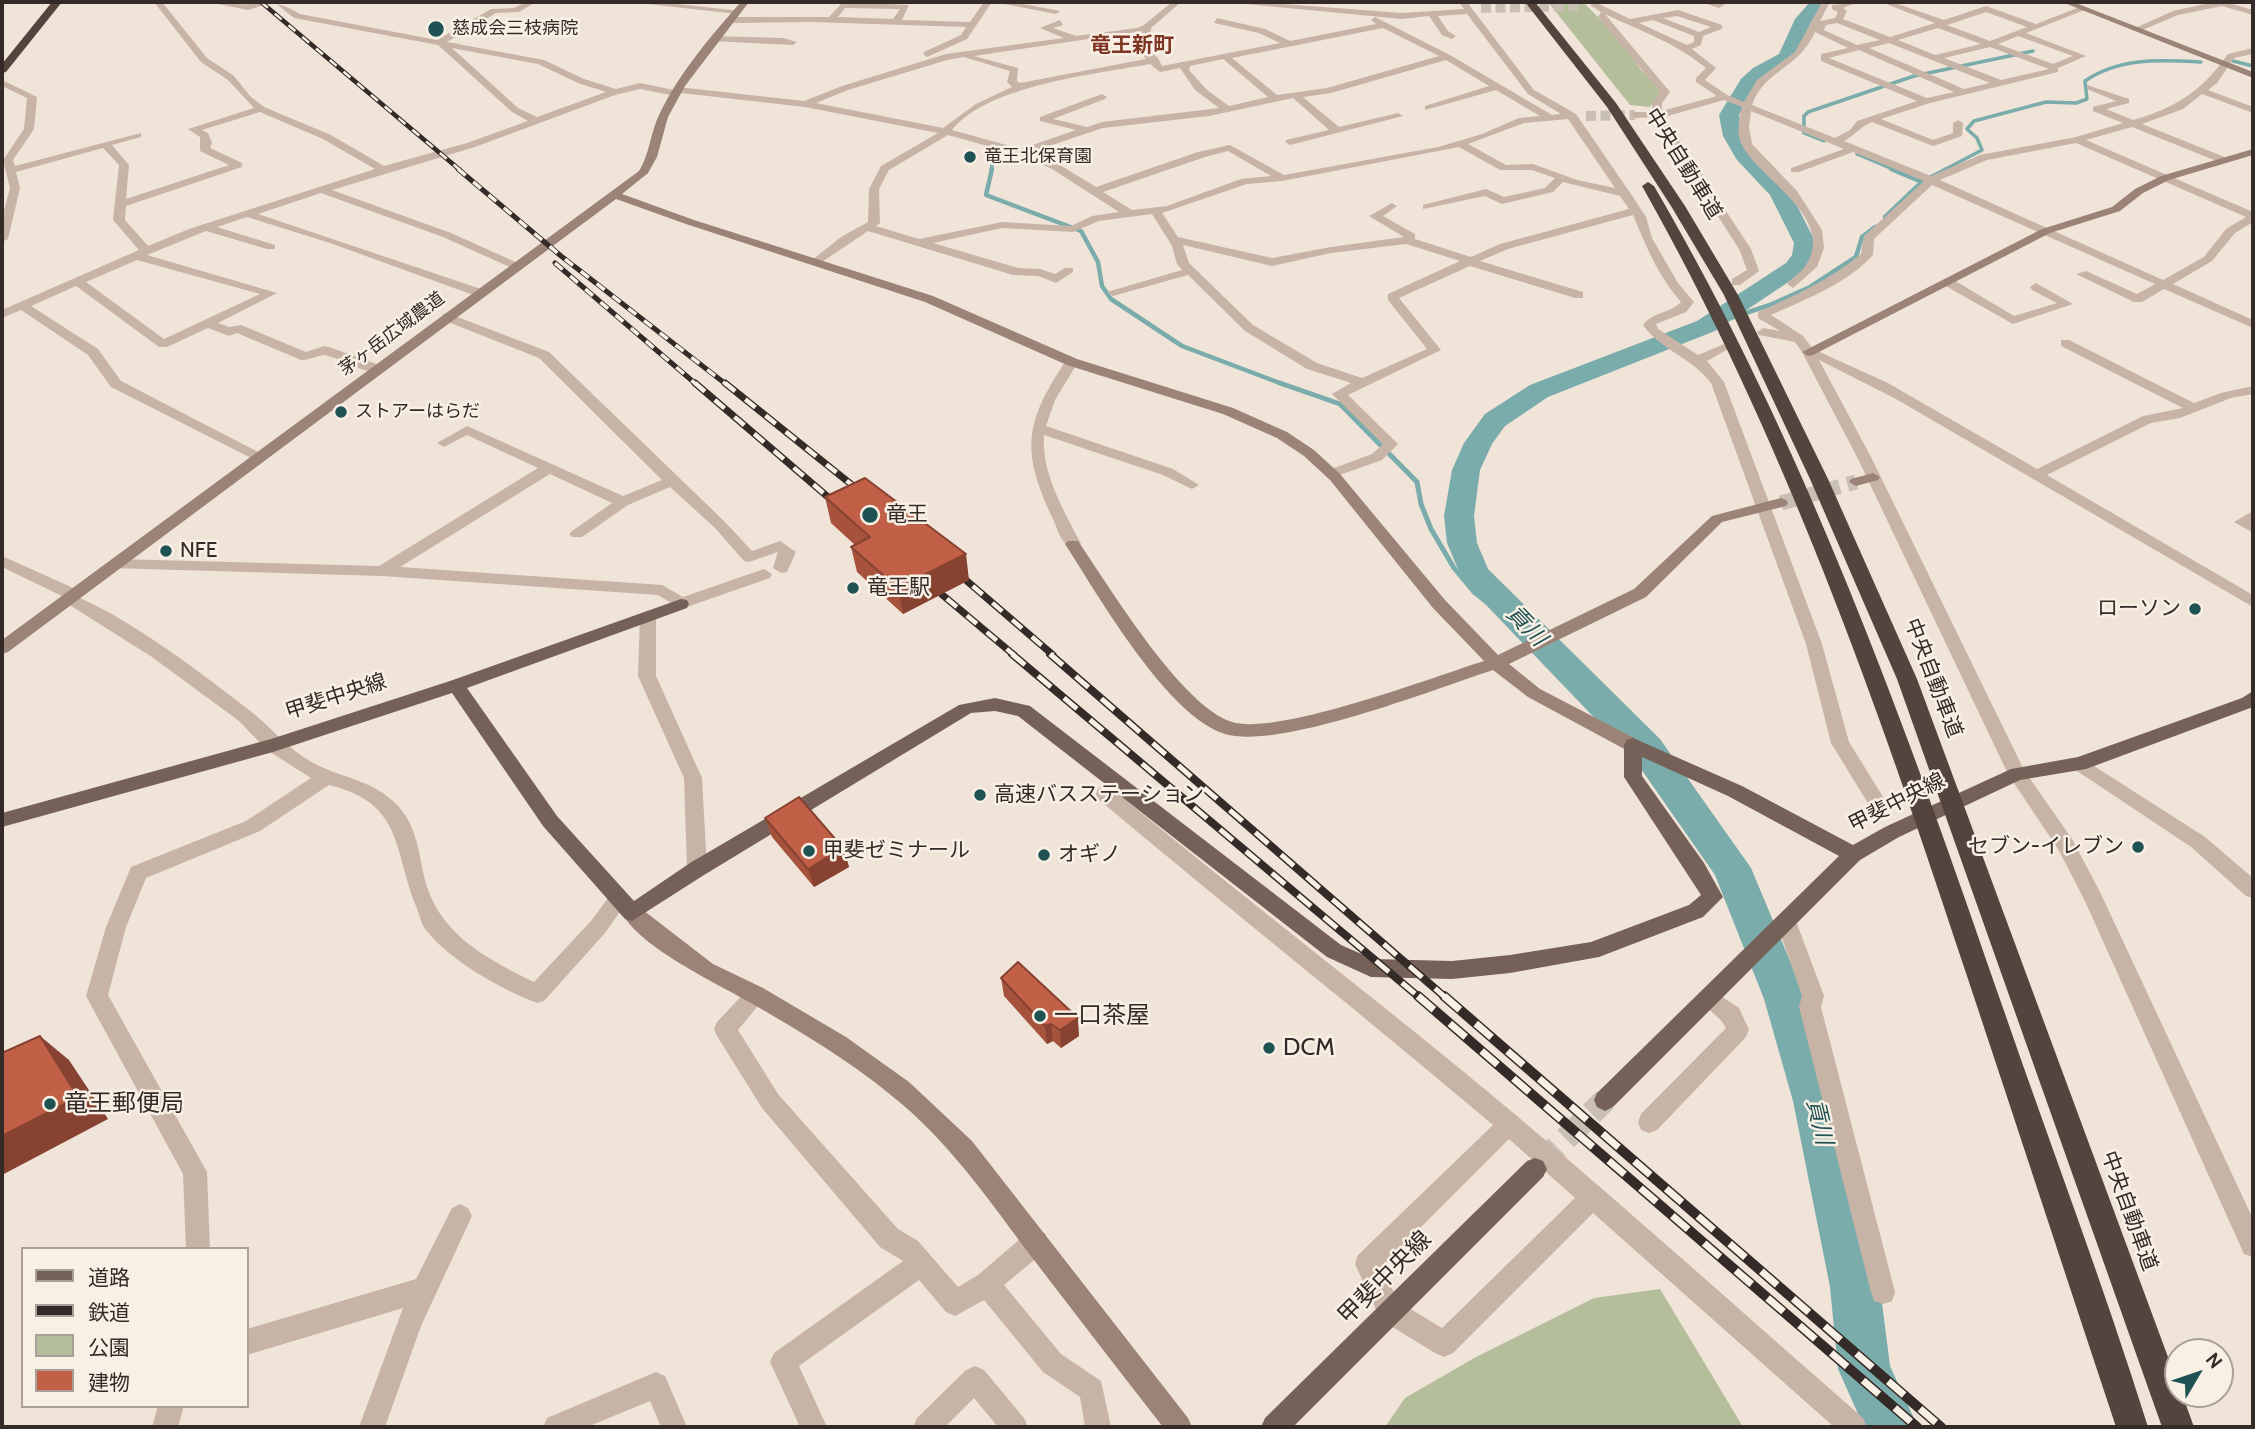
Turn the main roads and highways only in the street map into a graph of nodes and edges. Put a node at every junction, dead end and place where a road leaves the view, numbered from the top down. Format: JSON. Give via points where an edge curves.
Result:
{"nodes":[{"id":1,"x":43,"y":2,"type":"edge"},
{"id":2,"x":57,"y":2,"type":"edge"},
{"id":3,"x":1517,"y":2,"type":"edge"},
{"id":4,"x":1530,"y":2,"type":"edge"},
{"id":5,"x":35,"y":12,"type":"dead end"},
{"id":6,"x":2,"y":70,"type":"edge"},
{"id":7,"x":1741,"y":337,"type":"junction"},
{"id":8,"x":681,"y":604,"type":"road end"},
{"id":9,"x":456,"y":685,"type":"junction"},
{"id":10,"x":2253,"y":697,"type":"edge"},
{"id":11,"x":2,"y":820,"type":"edge"},
{"id":12,"x":1853,"y":854,"type":"junction"},
{"id":13,"x":1605,"y":1100,"type":"tunnel mouth"},
{"id":14,"x":1535,"y":1169,"type":"tunnel mouth"},
{"id":15,"x":1274,"y":1427,"type":"edge"},
{"id":16,"x":2132,"y":1427,"type":"edge"},
{"id":17,"x":2178,"y":1427,"type":"edge"}],
"edges":[{"from":1,"to":5,"type":"highway"},
{"from":2,"to":6,"type":"highway"},
{"from":3,"to":7,"type":"highway","name":"中央自動車道","via":[[1623,145],[1707,299]]},
{"from":4,"to":7,"type":"highway","name":"中央自動車道","via":[[1625,125],[1734,288]]},
{"from":7,"to":16,"type":"highway","name":"中央自動車道","via":[[1916,787]]},
{"from":7,"to":17,"type":"highway","name":"中央自動車道","via":[[1813,467],[1907,679]]},
{"from":8,"to":9,"type":"main road","name":"甲斐中央線"},
{"from":9,"to":11,"type":"main road","name":"甲斐中央線","via":[[273,745]]},
{"from":9,"to":12,"type":"main road","via":[[550,821],[625,907],[984,702],[1024,711],[1334,951],[1371,968],[1452,970],[1592,951],[1696,911],[1713,897],[1633,777],[1634,746],[1735,791]]},
{"from":10,"to":12,"type":"main road","name":"甲斐中央線","via":[[2080,764],[2017,774]]},
{"from":12,"to":13,"type":"main road","name":"甲斐中央線"},
{"from":14,"to":15,"type":"main road","name":"甲斐中央線"}]}
